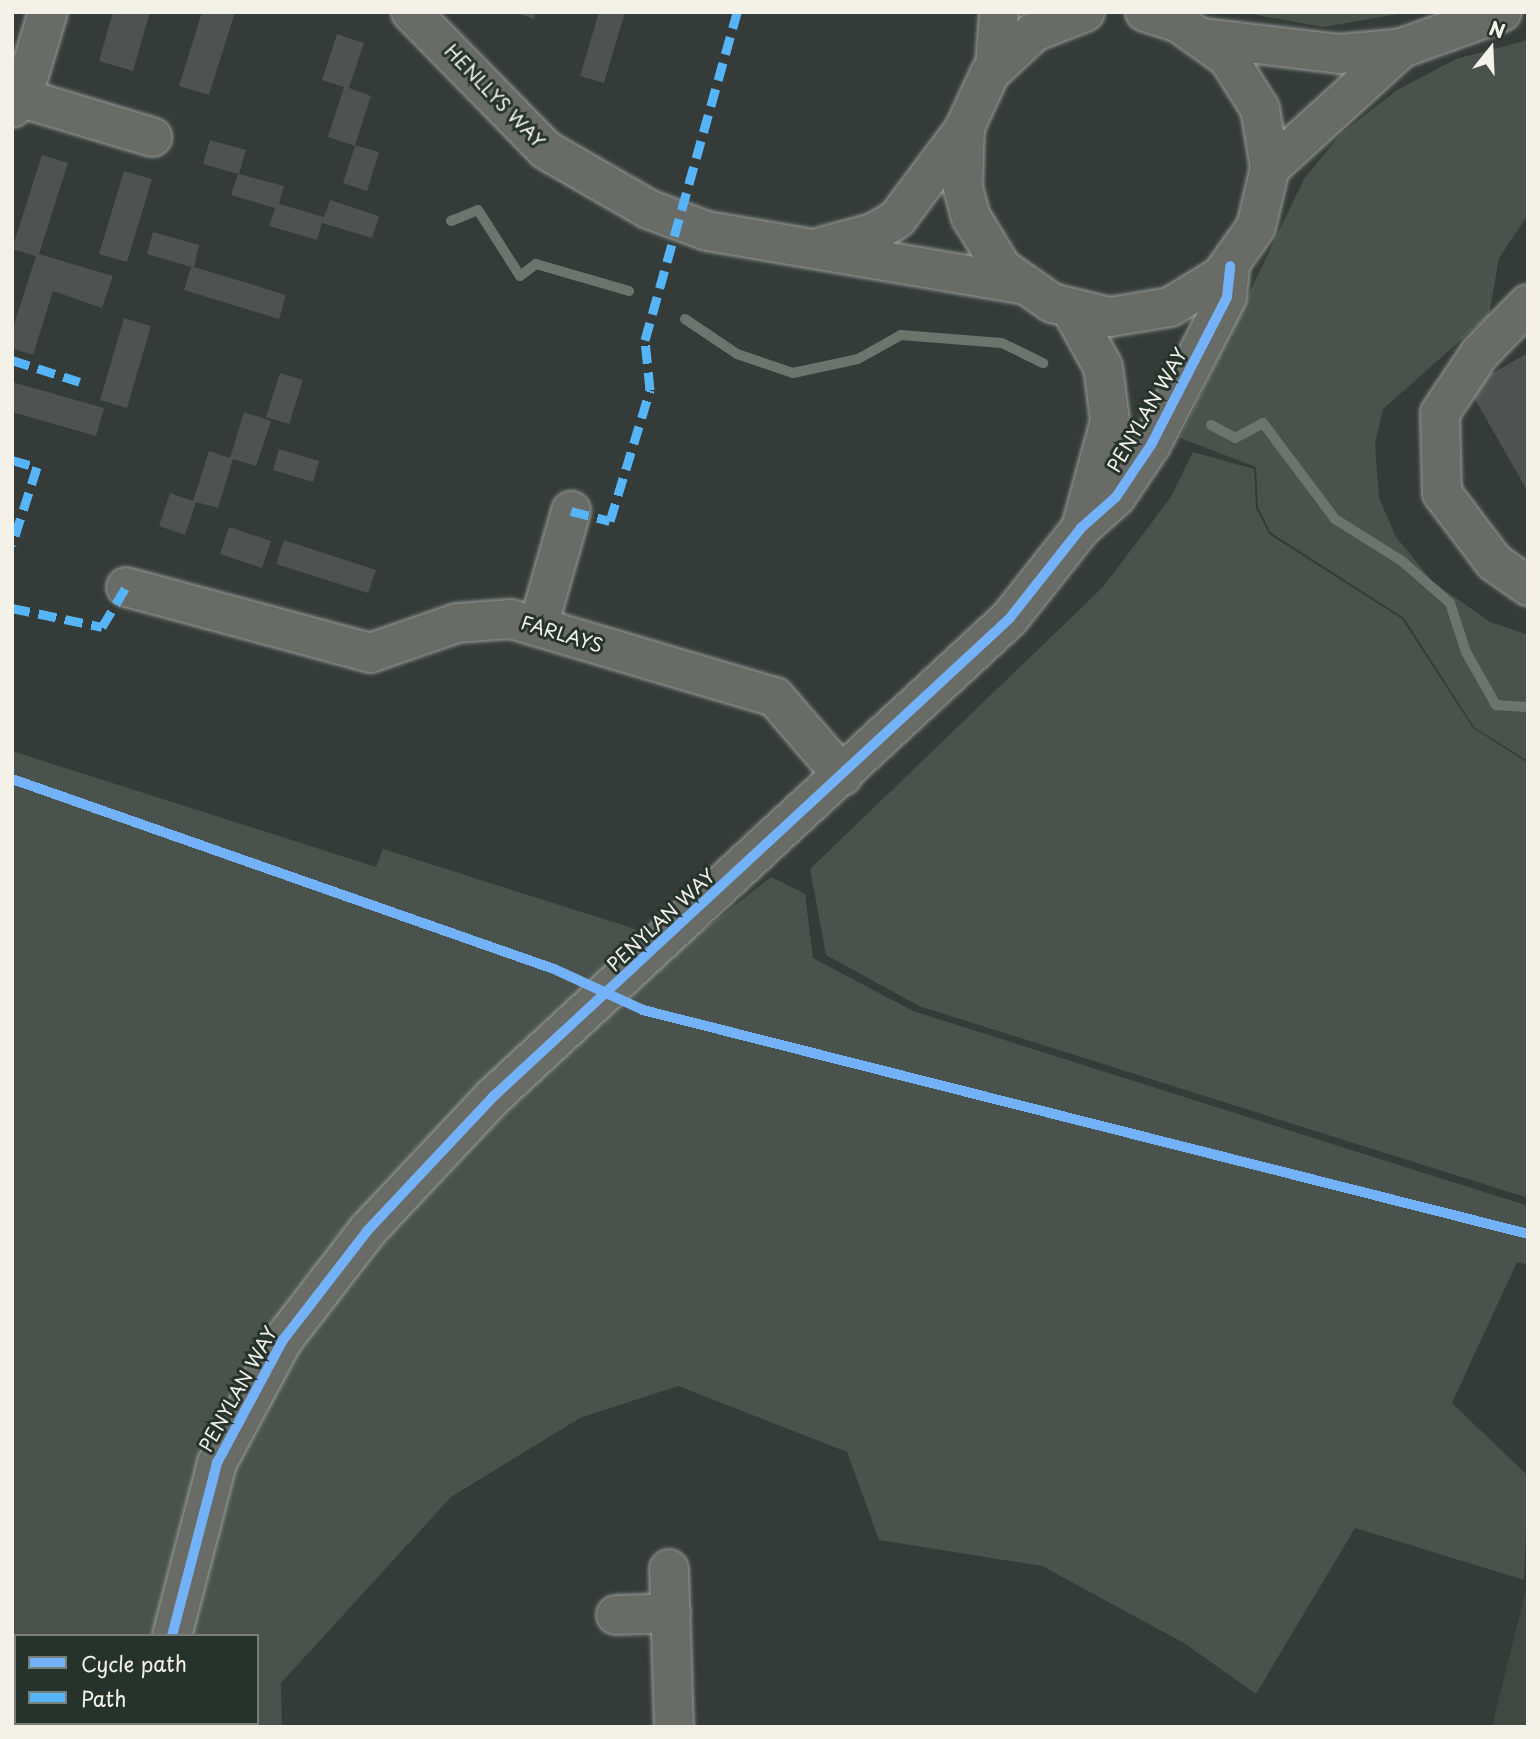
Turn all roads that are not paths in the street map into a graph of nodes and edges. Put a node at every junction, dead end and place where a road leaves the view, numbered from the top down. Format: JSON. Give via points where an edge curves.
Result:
{"nodes":[{"id":1,"x":411,"y":12,"type":"edge"},
{"id":2,"x":999,"y":12,"type":"edge"},
{"id":3,"x":1085,"y":12,"type":"edge"},
{"id":4,"x":1145,"y":12,"type":"edge"},
{"id":5,"x":1502,"y":12,"type":"edge"},
{"id":6,"x":40,"y":14,"type":"edge"},
{"id":7,"x":1206,"y":38,"type":"junction"},
{"id":8,"x":1402,"y":48,"type":"junction"},
{"id":9,"x":995,"y":67,"type":"junction"},
{"id":10,"x":17,"y":103,"type":"edge"},
{"id":11,"x":965,"y":127,"type":"junction"},
{"id":12,"x":152,"y":137,"type":"dead end"},
{"id":13,"x":1270,"y":168,"type":"junction"},
{"id":14,"x":822,"y":247,"type":"junction"},
{"id":15,"x":1230,"y":266,"type":"junction"},
{"id":16,"x":1021,"y":284,"type":"junction"},
{"id":17,"x":1528,"y":304,"type":"edge"},
{"id":18,"x":1070,"y":309,"type":"junction"},
{"id":19,"x":571,"y":511,"type":"dead end"},
{"id":20,"x":1081,"y":528,"type":"junction"},
{"id":21,"x":1528,"y":586,"type":"edge"},
{"id":22,"x":126,"y":587,"type":"dead end"},
{"id":23,"x":538,"y":627,"type":"junction"},
{"id":24,"x":842,"y":776,"type":"junction"},
{"id":25,"x":669,"y":1569,"type":"dead end"},
{"id":26,"x":670,"y":1613,"type":"junction"},
{"id":27,"x":616,"y":1615,"type":"dead end"},
{"id":28,"x":173,"y":1634,"type":"edge"},
{"id":29,"x":674,"y":1727,"type":"edge"}],
"edges":[{"from":1,"to":14,"type":"street","name":"HENLLYS WAY","via":[[546,150],[599,182],[707,231]]},
{"from":2,"to":9,"type":"street"},
{"from":3,"to":9,"type":"street","via":[[1034,32]]},
{"from":4,"to":7,"type":"street"},
{"from":5,"to":8,"type":"street"},
{"from":6,"to":10,"type":"street"},
{"from":7,"to":8,"type":"street","via":[[1315,53]]},
{"from":7,"to":13,"type":"street","via":[[1228,58],[1255,100]]},
{"from":8,"to":13,"type":"street"},
{"from":9,"to":11,"type":"street"},
{"from":10,"to":12,"type":"street"},
{"from":11,"to":14,"type":"street","name":"HENLLYS WAY","via":[[897,219],[873,233]]},
{"from":11,"to":16,"type":"street","via":[[963,188],[971,217],[984,244]]},
{"from":13,"to":15,"type":"street","via":[[1256,227]]},
{"from":14,"to":16,"type":"street","name":"HENLLYS WAY"},
{"from":15,"to":18,"type":"street","via":[[1170,307],[1110,317]]},
{"from":15,"to":20,"type":"street","name":"PENYLAN WAY","via":[[1227,297],[1151,445],[1116,497]]},
{"from":16,"to":18,"type":"street"},
{"from":17,"to":21,"type":"street","via":[[1480,353],[1440,413],[1442,493],[1494,562]]},
{"from":18,"to":20,"type":"street","name":"PENYLAN WAY","via":[[1103,367],[1110,421]]},
{"from":19,"to":23,"type":"street"},
{"from":20,"to":24,"type":"street","name":"PENYLAN WAY","via":[[1001,628]]},
{"from":22,"to":23,"type":"street","name":"FARLAYS","via":[[357,652],[457,623],[512,619]]},
{"from":23,"to":24,"type":"street","name":"FARLAYS","via":[[775,696]]},
{"from":24,"to":28,"type":"street","name":"PENYLAN WAY","via":[[494,1097],[368,1230],[283,1340],[216,1463]]},
{"from":25,"to":26,"type":"street"},
{"from":26,"to":27,"type":"street"},
{"from":26,"to":29,"type":"street"}]}
